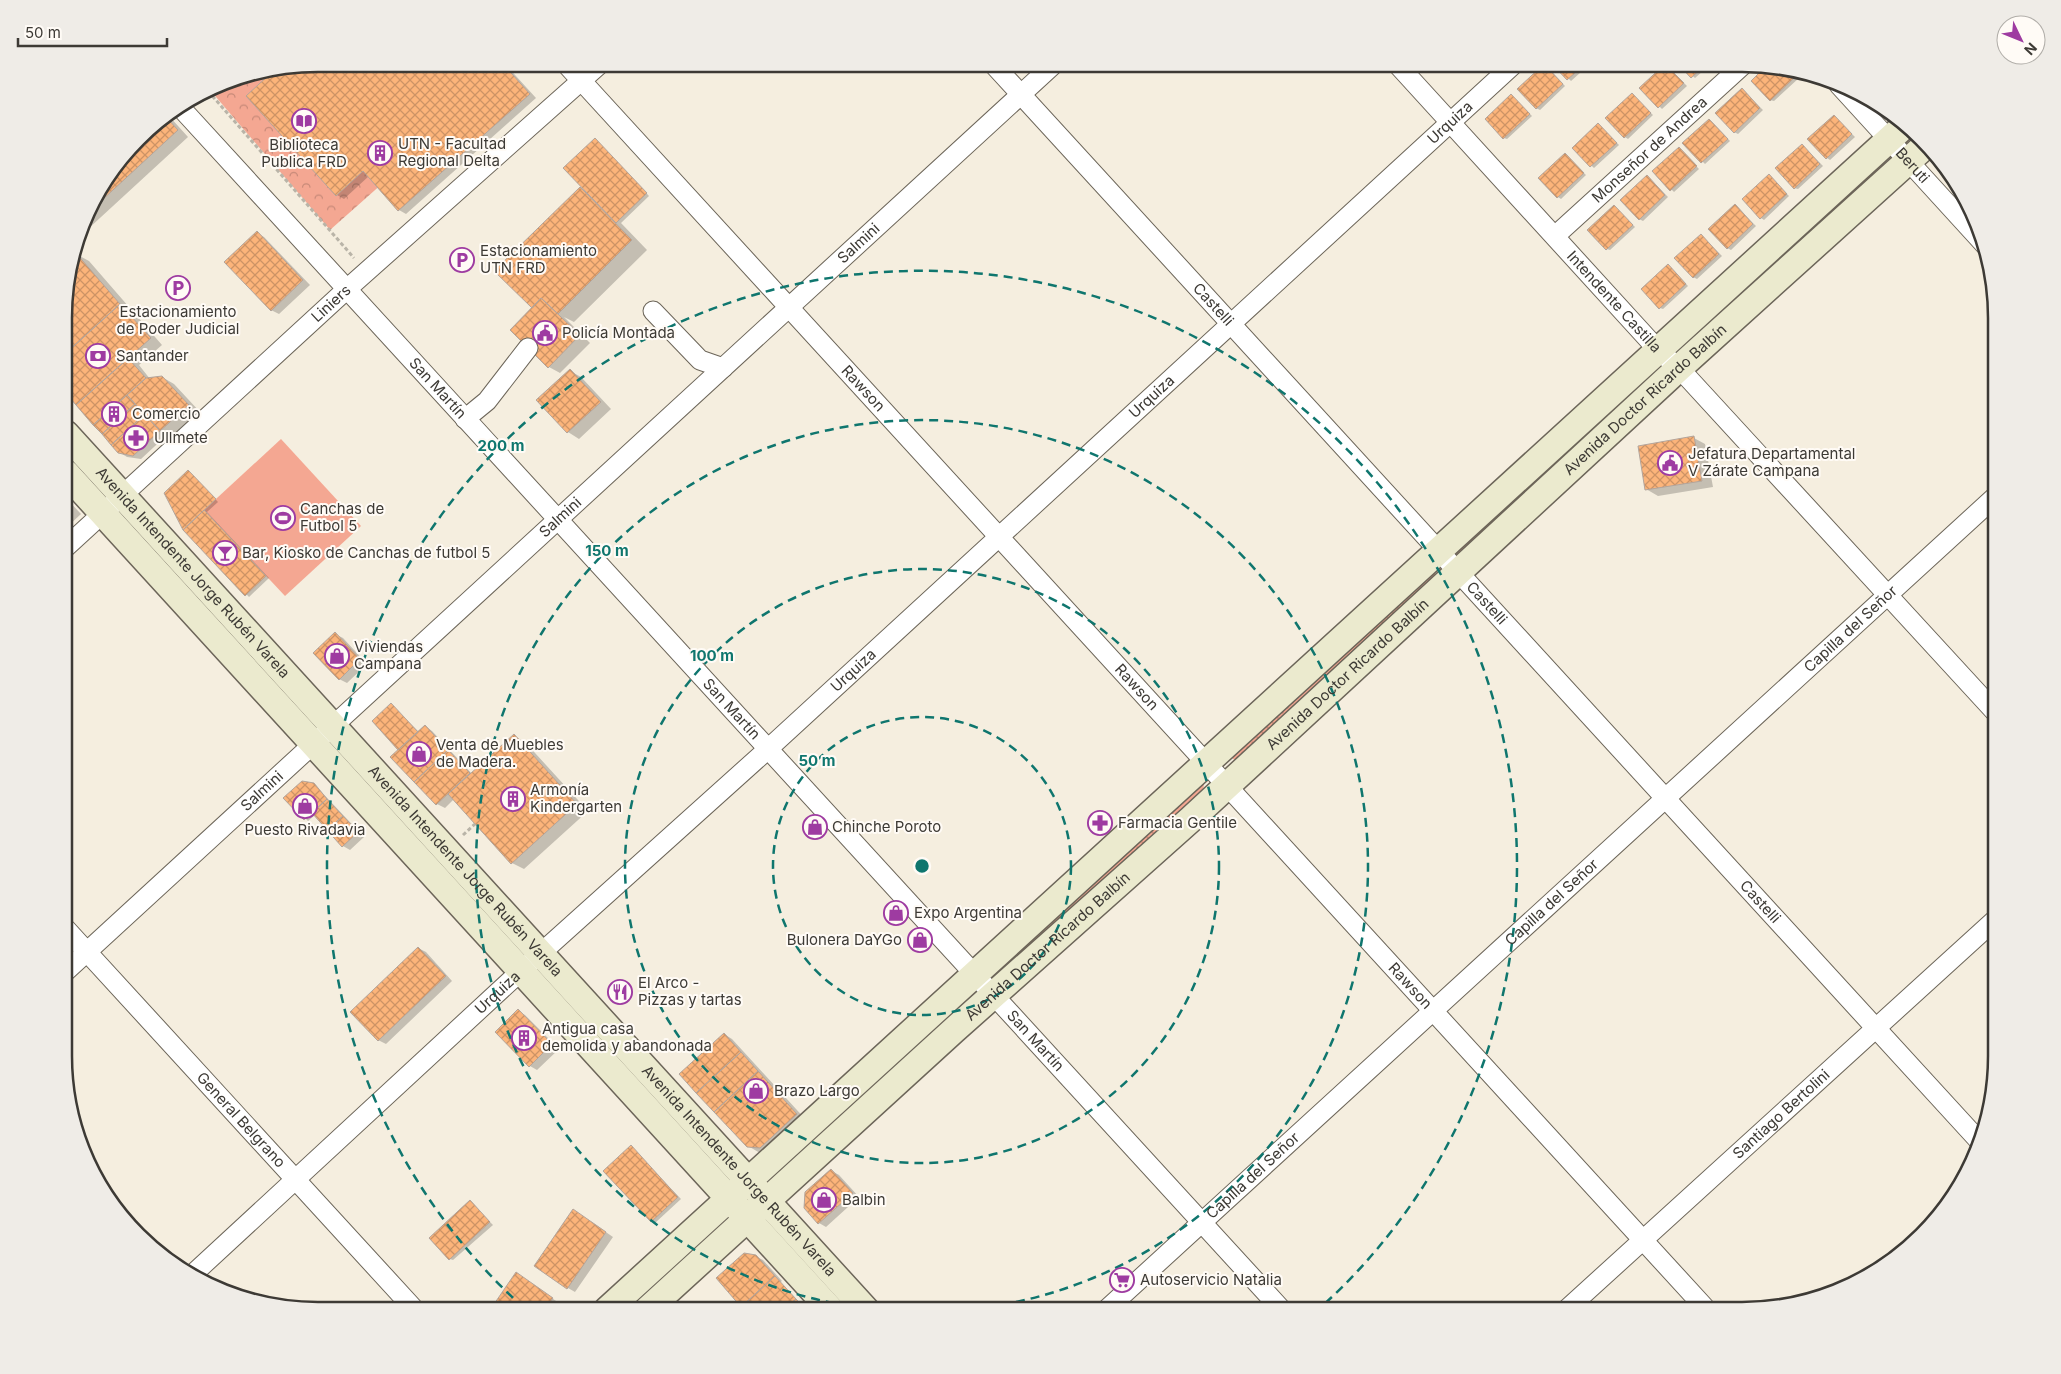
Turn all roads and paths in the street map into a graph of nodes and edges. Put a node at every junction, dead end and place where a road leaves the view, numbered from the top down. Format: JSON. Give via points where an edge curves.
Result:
{"nodes":[{"id":1,"x":574,"y":72,"type":"edge"},
{"id":2,"x":592,"y":72,"type":"edge"},
{"id":3,"x":1000,"y":72,"type":"edge"},
{"id":4,"x":1045,"y":72,"type":"edge"},
{"id":5,"x":1404,"y":72,"type":"edge"},
{"id":6,"x":1505,"y":72,"type":"edge"},
{"id":7,"x":1735,"y":72,"type":"edge"},
{"id":8,"x":582,"y":81,"type":"junction"},
{"id":9,"x":1021,"y":94,"type":"junction"},
{"id":10,"x":213,"y":97,"type":"edge"},
{"id":11,"x":1862,"y":103,"type":"edge"},
{"id":12,"x":185,"y":112,"type":"edge"},
{"id":13,"x":1451,"y":122,"type":"junction"},
{"id":14,"x":1897,"y":132,"type":"edge"},
{"id":15,"x":1918,"y":152,"type":"edge"},
{"id":16,"x":1969,"y":222,"type":"edge"},
{"id":17,"x":1555,"y":236,"type":"junction"},
{"id":18,"x":356,"y":260,"type":"dead end"},
{"id":19,"x":348,"y":289,"type":"junction"},
{"id":20,"x":789,"y":307,"type":"junction"},
{"id":21,"x":653,"y":311,"type":"dead end"},
{"id":22,"x":1231,"y":324,"type":"junction"},
{"id":23,"x":528,"y":348,"type":"dead end"},
{"id":24,"x":1658,"y":350,"type":"junction"},
{"id":25,"x":723,"y":368,"type":"junction"},
{"id":26,"x":1679,"y":368,"type":"junction"},
{"id":27,"x":465,"y":419,"type":"junction"},
{"id":28,"x":72,"y":441,"type":"edge"},
{"id":29,"x":72,"y":480,"type":"edge"},
{"id":30,"x":122,"y":496,"type":"junction"},
{"id":31,"x":1988,"y":503,"type":"edge"},
{"id":32,"x":102,"y":513,"type":"junction"},
{"id":33,"x":558,"y":520,"type":"junction"},
{"id":34,"x":1000,"y":536,"type":"junction"},
{"id":35,"x":72,"y":541,"type":"edge"},
{"id":36,"x":1438,"y":551,"type":"junction"},
{"id":37,"x":1458,"y":573,"type":"junction"},
{"id":38,"x":1887,"y":595,"type":"junction"},
{"id":39,"x":1988,"y":704,"type":"edge"},
{"id":40,"x":332,"y":726,"type":"junction"},
{"id":41,"x":313,"y":744,"type":"junction"},
{"id":42,"x":768,"y":749,"type":"junction"},
{"id":43,"x":1207,"y":762,"type":"junction"},
{"id":44,"x":1228,"y":786,"type":"junction"},
{"id":45,"x":1665,"y":798,"type":"junction"},
{"id":46,"x":1988,"y":926,"type":"edge"},
{"id":47,"x":72,"y":935,"type":"edge"},
{"id":48,"x":87,"y":952,"type":"junction"},
{"id":49,"x":540,"y":953,"type":"junction"},
{"id":50,"x":72,"y":966,"type":"edge"},
{"id":51,"x":520,"y":971,"type":"junction"},
{"id":52,"x":974,"y":975,"type":"junction"},
{"id":53,"x":993,"y":994,"type":"junction"},
{"id":54,"x":1434,"y":1010,"type":"junction"},
{"id":55,"x":1876,"y":1029,"type":"junction"},
{"id":56,"x":1975,"y":1136,"type":"edge"},
{"id":57,"x":296,"y":1179,"type":"junction"},
{"id":58,"x":748,"y":1181,"type":"junction"},
{"id":59,"x":728,"y":1199,"type":"junction"},
{"id":60,"x":766,"y":1201,"type":"junction"},
{"id":61,"x":747,"y":1219,"type":"junction"},
{"id":62,"x":1204,"y":1222,"type":"junction"},
{"id":63,"x":1643,"y":1240,"type":"junction"},
{"id":64,"x":197,"y":1270,"type":"edge"},
{"id":65,"x":408,"y":1302,"type":"edge"},
{"id":66,"x":616,"y":1302,"type":"edge"},
{"id":67,"x":656,"y":1302,"type":"edge"},
{"id":68,"x":824,"y":1302,"type":"edge"},
{"id":69,"x":859,"y":1302,"type":"edge"},
{"id":70,"x":1115,"y":1302,"type":"edge"},
{"id":71,"x":1275,"y":1302,"type":"edge"},
{"id":72,"x":1575,"y":1302,"type":"edge"},
{"id":73,"x":1700,"y":1302,"type":"edge"}],
"edges":[{"from":1,"to":8,"type":"street","name":"Rawson"},
{"from":2,"to":8,"type":"street","name":"Liniers"},
{"from":3,"to":9,"type":"street","name":"Castelli"},
{"from":4,"to":9,"type":"street","name":"Salmini"},
{"from":5,"to":13,"type":"street","name":"Intendente Castilla"},
{"from":6,"to":13,"type":"street","name":"Urquiza"},
{"from":7,"to":17,"type":"street","name":"Monseñor de Andrea"},
{"from":8,"to":19,"type":"street","name":"Liniers"},
{"from":8,"to":20,"type":"street","name":"Rawson"},
{"from":9,"to":20,"type":"street","name":"Salmini"},
{"from":9,"to":22,"type":"street","name":"Castelli"},
{"from":10,"to":18,"type":"path"},
{"from":11,"to":14,"type":"street","name":"Beruti"},
{"from":12,"to":19,"type":"street","name":"San Martín"},
{"from":13,"to":17,"type":"street","name":"Intendente Castilla"},
{"from":13,"to":22,"type":"street","name":"Urquiza"},
{"from":14,"to":15,"type":"street","name":"Beruti"},
{"from":14,"to":24,"type":"main road","name":"Avenida Doctor Ricardo Balbín"},
{"from":15,"to":16,"type":"street","name":"Beruti"},
{"from":15,"to":26,"type":"main road","name":"Avenida Doctor Ricardo Balbín"},
{"from":17,"to":24,"type":"street","name":"Intendente Castilla"},
{"from":19,"to":27,"type":"street","name":"San Martín"},
{"from":19,"to":30,"type":"street","name":"Liniers"},
{"from":20,"to":25,"type":"street","name":"Salmini"},
{"from":20,"to":34,"type":"street","name":"Rawson"},
{"from":21,"to":25,"type":"street","via":[[700,360]]},
{"from":22,"to":34,"type":"street","name":"Urquiza"},
{"from":22,"to":36,"type":"street","name":"Castelli"},
{"from":23,"to":27,"type":"street","via":[[487,402]]},
{"from":24,"to":26,"type":"street","name":"Intendente Castilla"},
{"from":24,"to":36,"type":"main road","name":"Avenida Doctor Ricardo Balbín"},
{"from":25,"to":33,"type":"street","name":"Salmini"},
{"from":26,"to":37,"type":"main road","name":"Avenida Doctor Ricardo Balbín"},
{"from":26,"to":38,"type":"street","name":"Intendente Castilla"},
{"from":27,"to":33,"type":"street","name":"San Martín"},
{"from":28,"to":30,"type":"main road","name":"Avenida Intendente Jorge Rubén Varela"},
{"from":29,"to":32,"type":"main road","name":"Avenida Intendente Jorge Rubén Varela"},
{"from":30,"to":32,"type":"street","name":"Liniers"},
{"from":30,"to":40,"type":"main road","name":"Avenida Intendente Jorge Rubén Varela"},
{"from":31,"to":38,"type":"street","name":"Capilla del Señor"},
{"from":32,"to":35,"type":"street","name":"Liniers"},
{"from":32,"to":41,"type":"main road","name":"Avenida Intendente Jorge Rubén Varela"},
{"from":33,"to":40,"type":"street","name":"Salmini"},
{"from":33,"to":42,"type":"street","name":"San Martín"},
{"from":34,"to":42,"type":"street","name":"Urquiza"},
{"from":34,"to":43,"type":"street","name":"Rawson"},
{"from":36,"to":37,"type":"street","name":"Castelli"},
{"from":36,"to":43,"type":"main road","name":"Avenida Doctor Ricardo Balbín"},
{"from":37,"to":44,"type":"main road","name":"Avenida Doctor Ricardo Balbín"},
{"from":37,"to":45,"type":"street","name":"Castelli"},
{"from":38,"to":39,"type":"street","name":"Intendente Castilla"},
{"from":38,"to":45,"type":"street","name":"Capilla del Señor"},
{"from":40,"to":41,"type":"street","name":"Salmini"},
{"from":40,"to":49,"type":"main road","name":"Avenida Intendente Jorge Rubén Varela"},
{"from":41,"to":48,"type":"street","name":"Salmini"},
{"from":41,"to":51,"type":"main road","name":"Avenida Intendente Jorge Rubén Varela"},
{"from":42,"to":49,"type":"street","name":"Urquiza"},
{"from":42,"to":52,"type":"street","name":"San Martín"},
{"from":43,"to":44,"type":"street","name":"Rawson"},
{"from":43,"to":52,"type":"main road","name":"Avenida Doctor Ricardo Balbín"},
{"from":44,"to":53,"type":"main road","name":"Avenida Doctor Ricardo Balbín"},
{"from":44,"to":54,"type":"street","name":"Rawson"},
{"from":45,"to":54,"type":"street","name":"Capilla del Señor"},
{"from":45,"to":55,"type":"street","name":"Castelli"},
{"from":46,"to":55,"type":"street","name":"Santiago Bertolini"},
{"from":47,"to":48,"type":"street","name":"General Belgrano"},
{"from":48,"to":50,"type":"street","name":"Salmini"},
{"from":48,"to":57,"type":"street","name":"General Belgrano"},
{"from":49,"to":51,"type":"street","name":"Urquiza"},
{"from":49,"to":58,"type":"main road","name":"Avenida Intendente Jorge Rubén Varela"},
{"from":51,"to":57,"type":"street","name":"Urquiza"},
{"from":51,"to":59,"type":"main road","name":"Avenida Intendente Jorge Rubén Varela"},
{"from":52,"to":53,"type":"street","name":"San Martín"},
{"from":52,"to":58,"type":"main road","name":"Avenida Doctor Ricardo Balbín"},
{"from":53,"to":60,"type":"main road","name":"Avenida Doctor Ricardo Balbín"},
{"from":53,"to":62,"type":"street","name":"San Martín"},
{"from":54,"to":62,"type":"street","name":"Capilla del Señor"},
{"from":54,"to":63,"type":"street","name":"Rawson"},
{"from":55,"to":56,"type":"street","name":"Castelli"},
{"from":55,"to":63,"type":"street","name":"Santiago Bertolini"},
{"from":57,"to":64,"type":"street","name":"Urquiza"},
{"from":57,"to":65,"type":"street","name":"General Belgrano"},
{"from":58,"to":59,"type":"main road","name":"Avenida Doctor Ricardo Balbín"},
{"from":58,"to":60,"type":"main road","name":"Avenida Intendente Jorge Rubén Varela"},
{"from":59,"to":61,"type":"main road","name":"Avenida Intendente Jorge Rubén Varela"},
{"from":59,"to":66,"type":"main road","name":"Avenida Doctor Ricardo Balbín"},
{"from":60,"to":61,"type":"main road","name":"Avenida Doctor Ricardo Balbín"},
{"from":60,"to":69,"type":"main road","name":"Avenida Intendente Jorge Rubén Varela"},
{"from":61,"to":67,"type":"main road","name":"Avenida Doctor Ricardo Balbín"},
{"from":61,"to":68,"type":"main road","name":"Avenida Intendente Jorge Rubén Varela"},
{"from":62,"to":70,"type":"street","name":"Capilla del Señor"},
{"from":62,"to":71,"type":"street","name":"San Martín"},
{"from":63,"to":72,"type":"street","name":"Santiago Bertolini"},
{"from":63,"to":73,"type":"street","name":"Rawson"}]}
